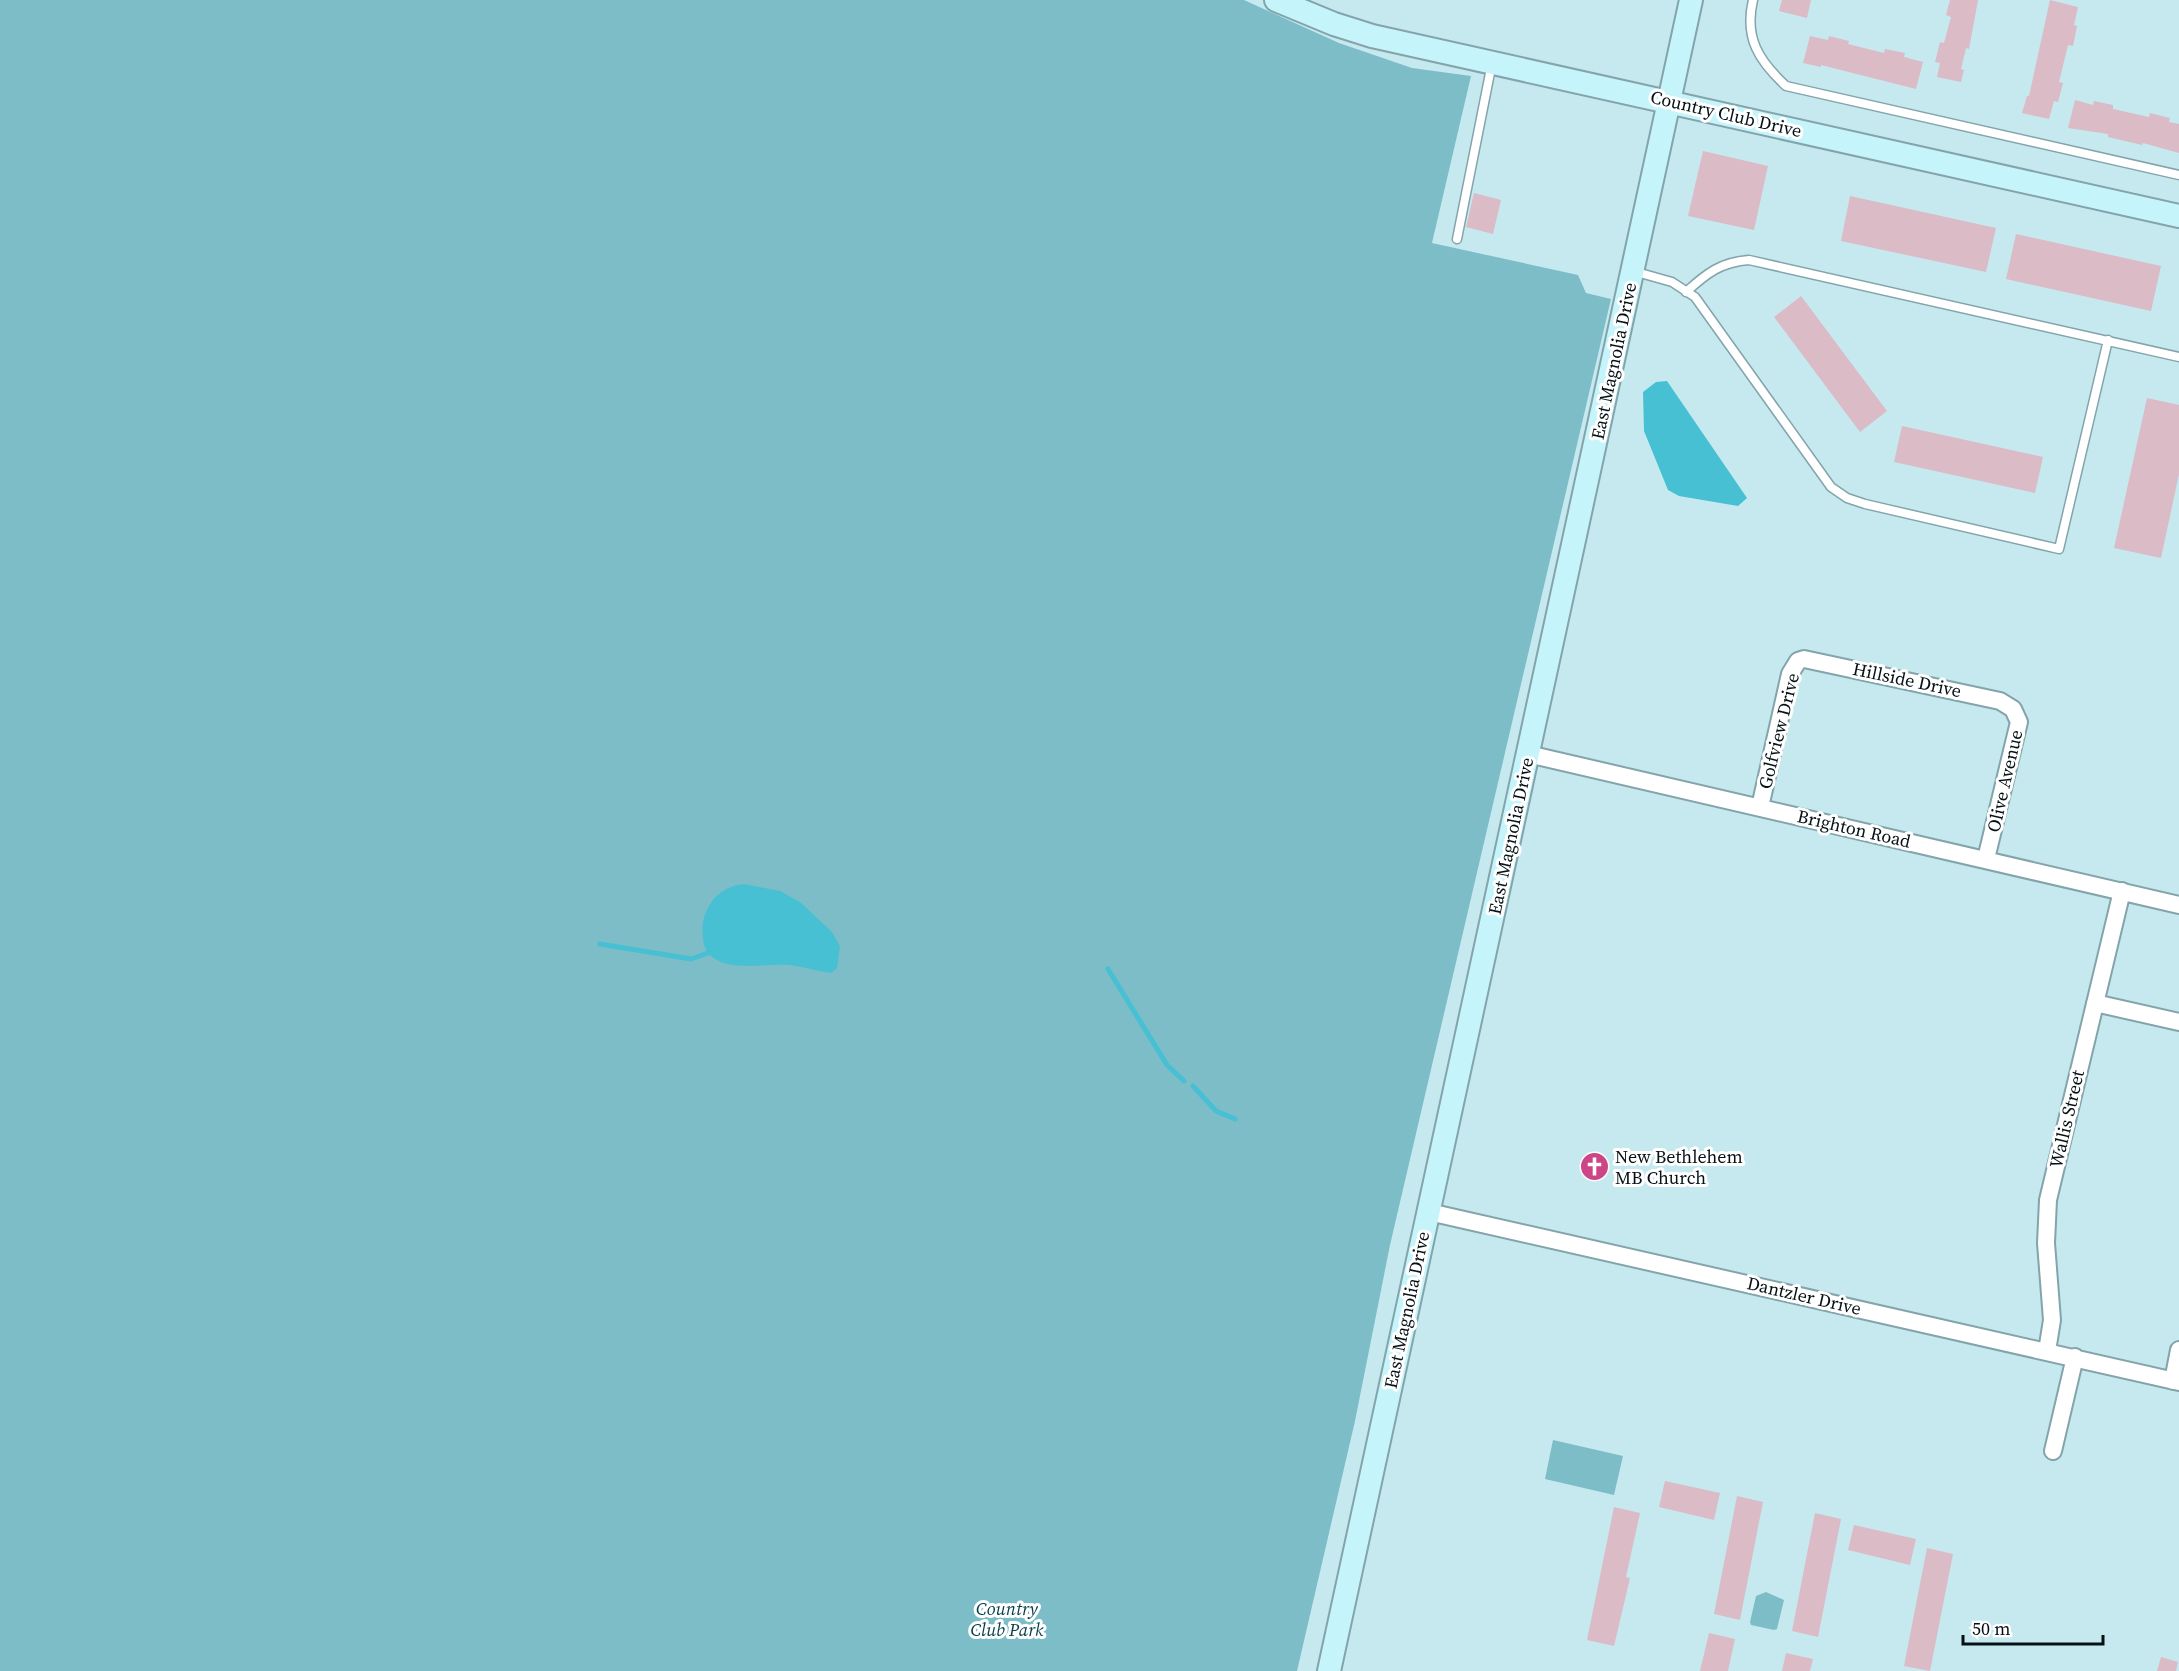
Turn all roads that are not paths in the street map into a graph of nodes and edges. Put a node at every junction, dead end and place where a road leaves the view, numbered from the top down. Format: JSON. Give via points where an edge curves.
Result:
{"nodes":[{"id":1,"x":1276,"y":0,"type":"edge"},
{"id":2,"x":1691,"y":0,"type":"edge"},
{"id":3,"x":1753,"y":0,"type":"edge"},
{"id":4,"x":1492,"y":63,"type":"junction"},
{"id":5,"x":1670,"y":100,"type":"junction"},
{"id":6,"x":2179,"y":175,"type":"edge"},
{"id":7,"x":2179,"y":216,"type":"edge"},
{"id":8,"x":1457,"y":239,"type":"dead end"},
{"id":9,"x":1633,"y":271,"type":"junction"},
{"id":10,"x":1686,"y":292,"type":"junction"},
{"id":11,"x":2108,"y":340,"type":"junction"},
{"id":12,"x":2179,"y":357,"type":"edge"},
{"id":13,"x":1804,"y":659,"type":"joint"},
{"id":14,"x":2008,"y":705,"type":"joint"},
{"id":15,"x":1528,"y":754,"type":"junction"},
{"id":16,"x":1760,"y":807,"type":"junction"},
{"id":17,"x":1986,"y":859,"type":"junction"},
{"id":18,"x":2122,"y":891,"type":"junction"},
{"id":19,"x":2179,"y":905,"type":"edge"},
{"id":20,"x":2095,"y":1003,"type":"junction"},
{"id":21,"x":2179,"y":1022,"type":"edge"},
{"id":22,"x":1429,"y":1212,"type":"junction"},
{"id":23,"x":2179,"y":1350,"type":"edge"},
{"id":24,"x":2047,"y":1351,"type":"junction"},
{"id":25,"x":2075,"y":1357,"type":"junction"},
{"id":26,"x":2176,"y":1381,"type":"edge"},
{"id":27,"x":2053,"y":1451,"type":"dead end"},
{"id":28,"x":1329,"y":1671,"type":"edge"}],
"edges":[{"from":1,"to":4,"type":"main road","name":"Country Club Drive","via":[[1372,36]]},
{"from":2,"to":5,"type":"main road","name":"East Magnolia Drive"},
{"from":3,"to":6,"type":"lane","via":[[1750,37],[1767,69],[1786,86]]},
{"from":4,"to":5,"type":"main road","name":"Country Club Drive"},
{"from":4,"to":8,"type":"lane"},
{"from":5,"to":7,"type":"main road","name":"Country Club Drive"},
{"from":5,"to":9,"type":"main road","name":"East Magnolia Drive"},
{"from":9,"to":10,"type":"lane","via":[[1672,282]]},
{"from":9,"to":15,"type":"main road","name":"East Magnolia Drive"},
{"from":10,"to":11,"type":"lane","via":[[1713,268],[1749,260]]},
{"from":10,"to":11,"type":"lane","via":[[1695,297],[1831,487],[1865,504],[2059,549]]},
{"from":11,"to":12,"type":"lane"},
{"from":13,"to":14,"type":"street","name":"Hillside Drive"},
{"from":13,"to":16,"type":"street","name":"Golfview Drive","via":[[1790,674]]},
{"from":14,"to":17,"type":"street","name":"Olive Avenue","via":[[2019,722]]},
{"from":15,"to":16,"type":"street","name":"Brighton Road"},
{"from":15,"to":22,"type":"main road","name":"East Magnolia Drive"},
{"from":16,"to":17,"type":"street","name":"Brighton Road"},
{"from":17,"to":18,"type":"street","name":"Brighton Road"},
{"from":18,"to":19,"type":"street","name":"Brighton Road"},
{"from":18,"to":20,"type":"street","name":"Wallis Street"},
{"from":20,"to":21,"type":"street"},
{"from":20,"to":24,"type":"street","name":"Wallis Street","via":[[2048,1200],[2046,1243],[2052,1320]]},
{"from":22,"to":24,"type":"street","name":"Dantzler Drive"},
{"from":22,"to":28,"type":"main road","name":"East Magnolia Drive"},
{"from":23,"to":26,"type":"street"},
{"from":24,"to":25,"type":"street","name":"Dantzler Drive"},
{"from":25,"to":26,"type":"street","name":"Dantzler Drive"},
{"from":25,"to":27,"type":"street"}]}
